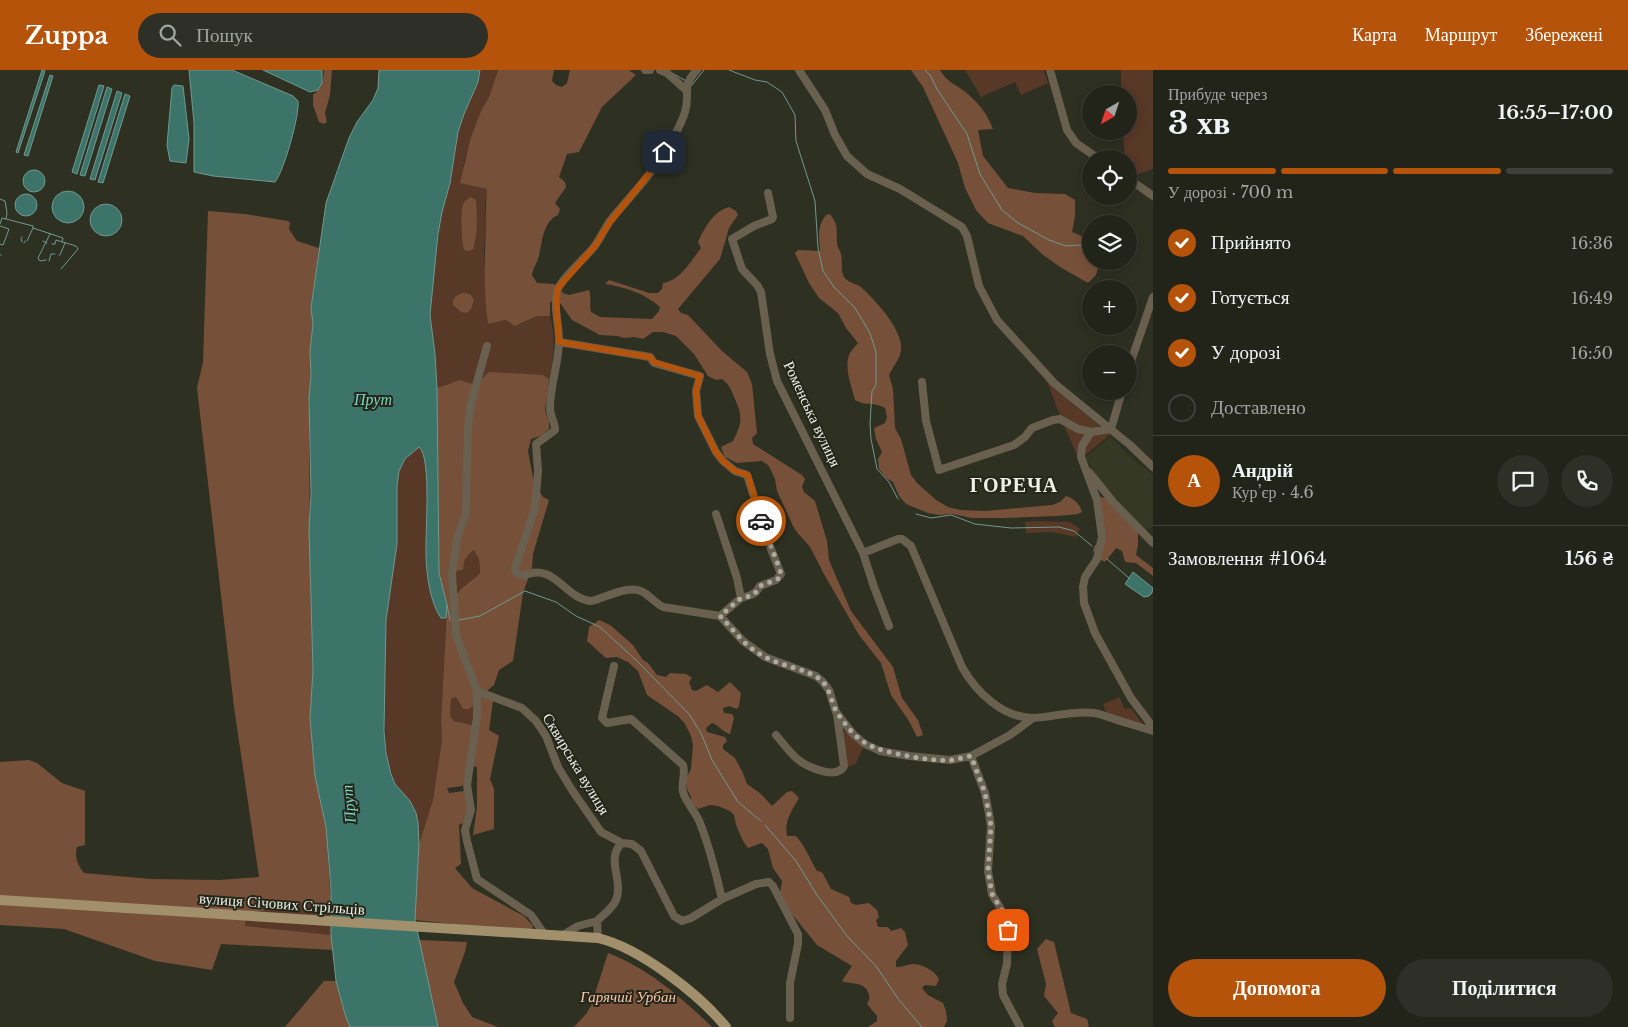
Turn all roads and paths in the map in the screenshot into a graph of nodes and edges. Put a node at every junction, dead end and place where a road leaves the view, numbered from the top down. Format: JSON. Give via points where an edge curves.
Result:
{"nodes":[{"id":1,"x":645,"y":70,"type":"edge"},
{"id":2,"x":650,"y":70,"type":"edge"},
{"id":3,"x":660,"y":70,"type":"edge"},
{"id":4,"x":697,"y":70,"type":"edge"},
{"id":5,"x":799,"y":70,"type":"edge"},
{"id":6,"x":1050,"y":70,"type":"edge"},
{"id":7,"x":686,"y":88,"type":"junction"},
{"id":8,"x":1086,"y":150,"type":"edge"},
{"id":9,"x":1137,"y":185,"type":"edge"},
{"id":10,"x":768,"y":193,"type":"dead end"},
{"id":11,"x":1153,"y":196,"type":"edge"},
{"id":12,"x":1153,"y":297,"type":"edge"},
{"id":13,"x":559,"y":342,"type":"junction"},
{"id":14,"x":1137,"y":345,"type":"edge"},
{"id":15,"x":487,"y":346,"type":"dead end"},
{"id":16,"x":922,"y":382,"type":"dead end"},
{"id":17,"x":1119,"y":400,"type":"edge"},
{"id":18,"x":1111,"y":429,"type":"junction"},
{"id":19,"x":1091,"y":432,"type":"junction"},
{"id":20,"x":1084,"y":464,"type":"junction"},
{"id":21,"x":1153,"y":467,"type":"edge"},
{"id":22,"x":716,"y":514,"type":"dead end"},
{"id":23,"x":1153,"y":543,"type":"edge"},
{"id":24,"x":863,"y":553,"type":"junction"},
{"id":25,"x":741,"y":598,"type":"junction"},
{"id":26,"x":720,"y":616,"type":"junction"},
{"id":27,"x":889,"y":626,"type":"dead end"},
{"id":28,"x":614,"y":666,"type":"dead end"},
{"id":29,"x":477,"y":691,"type":"junction"},
{"id":30,"x":836,"y":712,"type":"junction"},
{"id":31,"x":1033,"y":718,"type":"junction"},
{"id":32,"x":1153,"y":727,"type":"edge"},
{"id":33,"x":1153,"y":731,"type":"edge"},
{"id":34,"x":776,"y":734,"type":"dead end"},
{"id":35,"x":971,"y":756,"type":"junction"},
{"id":36,"x":622,"y":843,"type":"junction"},
{"id":37,"x":722,"y":899,"type":"junction"},
{"id":38,"x":0,"y":900,"type":"edge"},
{"id":39,"x":597,"y":921,"type":"junction"},
{"id":40,"x":545,"y":935,"type":"junction"},
{"id":41,"x":563,"y":935,"type":"junction"},
{"id":42,"x":598,"y":938,"type":"junction"},
{"id":43,"x":790,"y":1018,"type":"dead end"},
{"id":44,"x":726,"y":1027,"type":"edge"},
{"id":45,"x":1020,"y":1027,"type":"edge"}],
"edges":[{"from":1,"to":2,"type":"street"},
{"from":3,"to":7,"type":"street"},
{"from":4,"to":7,"type":"street"},
{"from":5,"to":18,"type":"street","via":[[825,110],[847,156],[867,174],[900,189],[962,227],[978,286],[997,320],[1054,383]]},
{"from":6,"to":8,"type":"street","via":[[1067,130]]},
{"from":7,"to":13,"type":"street","via":[[685,112],[657,164],[610,222],[595,246],[558,288]]},
{"from":9,"to":11,"type":"street"},
{"from":10,"to":24,"type":"street","name":"Роменська вулиця","via":[[772,220],[732,239],[742,269],[761,292],[777,380]]},
{"from":12,"to":14,"type":"street"},
{"from":13,"to":25,"type":"street","via":[[650,357],[654,362],[700,376],[696,391],[698,416],[723,461],[735,471],[748,475],[781,574],[780,578],[760,586],[751,596]]},
{"from":13,"to":26,"type":"street","via":[[550,410],[555,430],[536,444],[535,508],[516,573],[519,576],[536,571],[544,574],[588,601],[630,589],[645,593],[662,607]]},
{"from":15,"to":29,"type":"street","via":[[471,403],[466,514],[457,538],[452,574],[456,635]]},
{"from":16,"to":19,"type":"street","via":[[926,421],[939,470],[1014,445],[1032,428],[1053,420],[1060,419]]},
{"from":17,"to":18,"type":"street"},
{"from":18,"to":19,"type":"street"},
{"from":18,"to":21,"type":"street"},
{"from":19,"to":20,"type":"street","via":[[1082,446]]},
{"from":20,"to":23,"type":"street","via":[[1114,503]]},
{"from":20,"to":32,"type":"street","via":[[1097,500],[1102,537],[1097,559],[1085,577],[1084,603],[1095,633],[1131,698]]},
{"from":22,"to":25,"type":"street"},
{"from":24,"to":27,"type":"street","name":"Роменська вулиця"},
{"from":24,"to":31,"type":"street","via":[[898,539],[911,546],[971,682],[1010,714]]},
{"from":25,"to":26,"type":"street"},
{"from":26,"to":30,"type":"street","via":[[760,654],[816,676],[829,690]]},
{"from":28,"to":37,"type":"street","via":[[602,718],[607,723],[631,720],[683,765],[684,794],[709,845]]},
{"from":29,"to":36,"type":"street","name":"Сквирська вулиця","via":[[522,708],[536,721],[546,736],[558,767],[594,823],[601,832]]},
{"from":29,"to":40,"type":"street","via":[[477,716],[467,785],[471,810],[465,830],[477,879],[531,915]]},
{"from":30,"to":34,"type":"street","via":[[844,766],[832,774],[796,758]]},
{"from":30,"to":35,"type":"street","via":[[853,734],[880,750],[950,760]]},
{"from":31,"to":33,"type":"street","via":[[1092,713]]},
{"from":31,"to":35,"type":"street"},
{"from":35,"to":45,"type":"street","via":[[985,793],[991,826],[988,871],[992,894],[1004,914],[1008,930],[1003,995]]},
{"from":36,"to":37,"type":"street","name":"Сквирська вулиця","via":[[632,844],[640,850],[678,919],[691,918]]},
{"from":36,"to":39,"type":"street","name":"вулиця Січових Стрільців","via":[[614,857],[617,899]]},
{"from":37,"to":43,"type":"street","via":[[756,884],[769,882],[777,890],[798,934],[790,983]]},
{"from":38,"to":40,"type":"main road","name":"вулиця Січових Стрільців"},
{"from":39,"to":41,"type":"street","name":"вулиця Січових Стрільців","via":[[578,926]]},
{"from":39,"to":42,"type":"street"},
{"from":40,"to":41,"type":"main road","name":"вулиця Січових Стрільців"},
{"from":41,"to":42,"type":"main road","name":"вулиця Січових Стрільців"},
{"from":42,"to":44,"type":"main road","name":"вулиця Січових Стрільців","via":[[622,946],[661,970],[707,1006]]}]}
